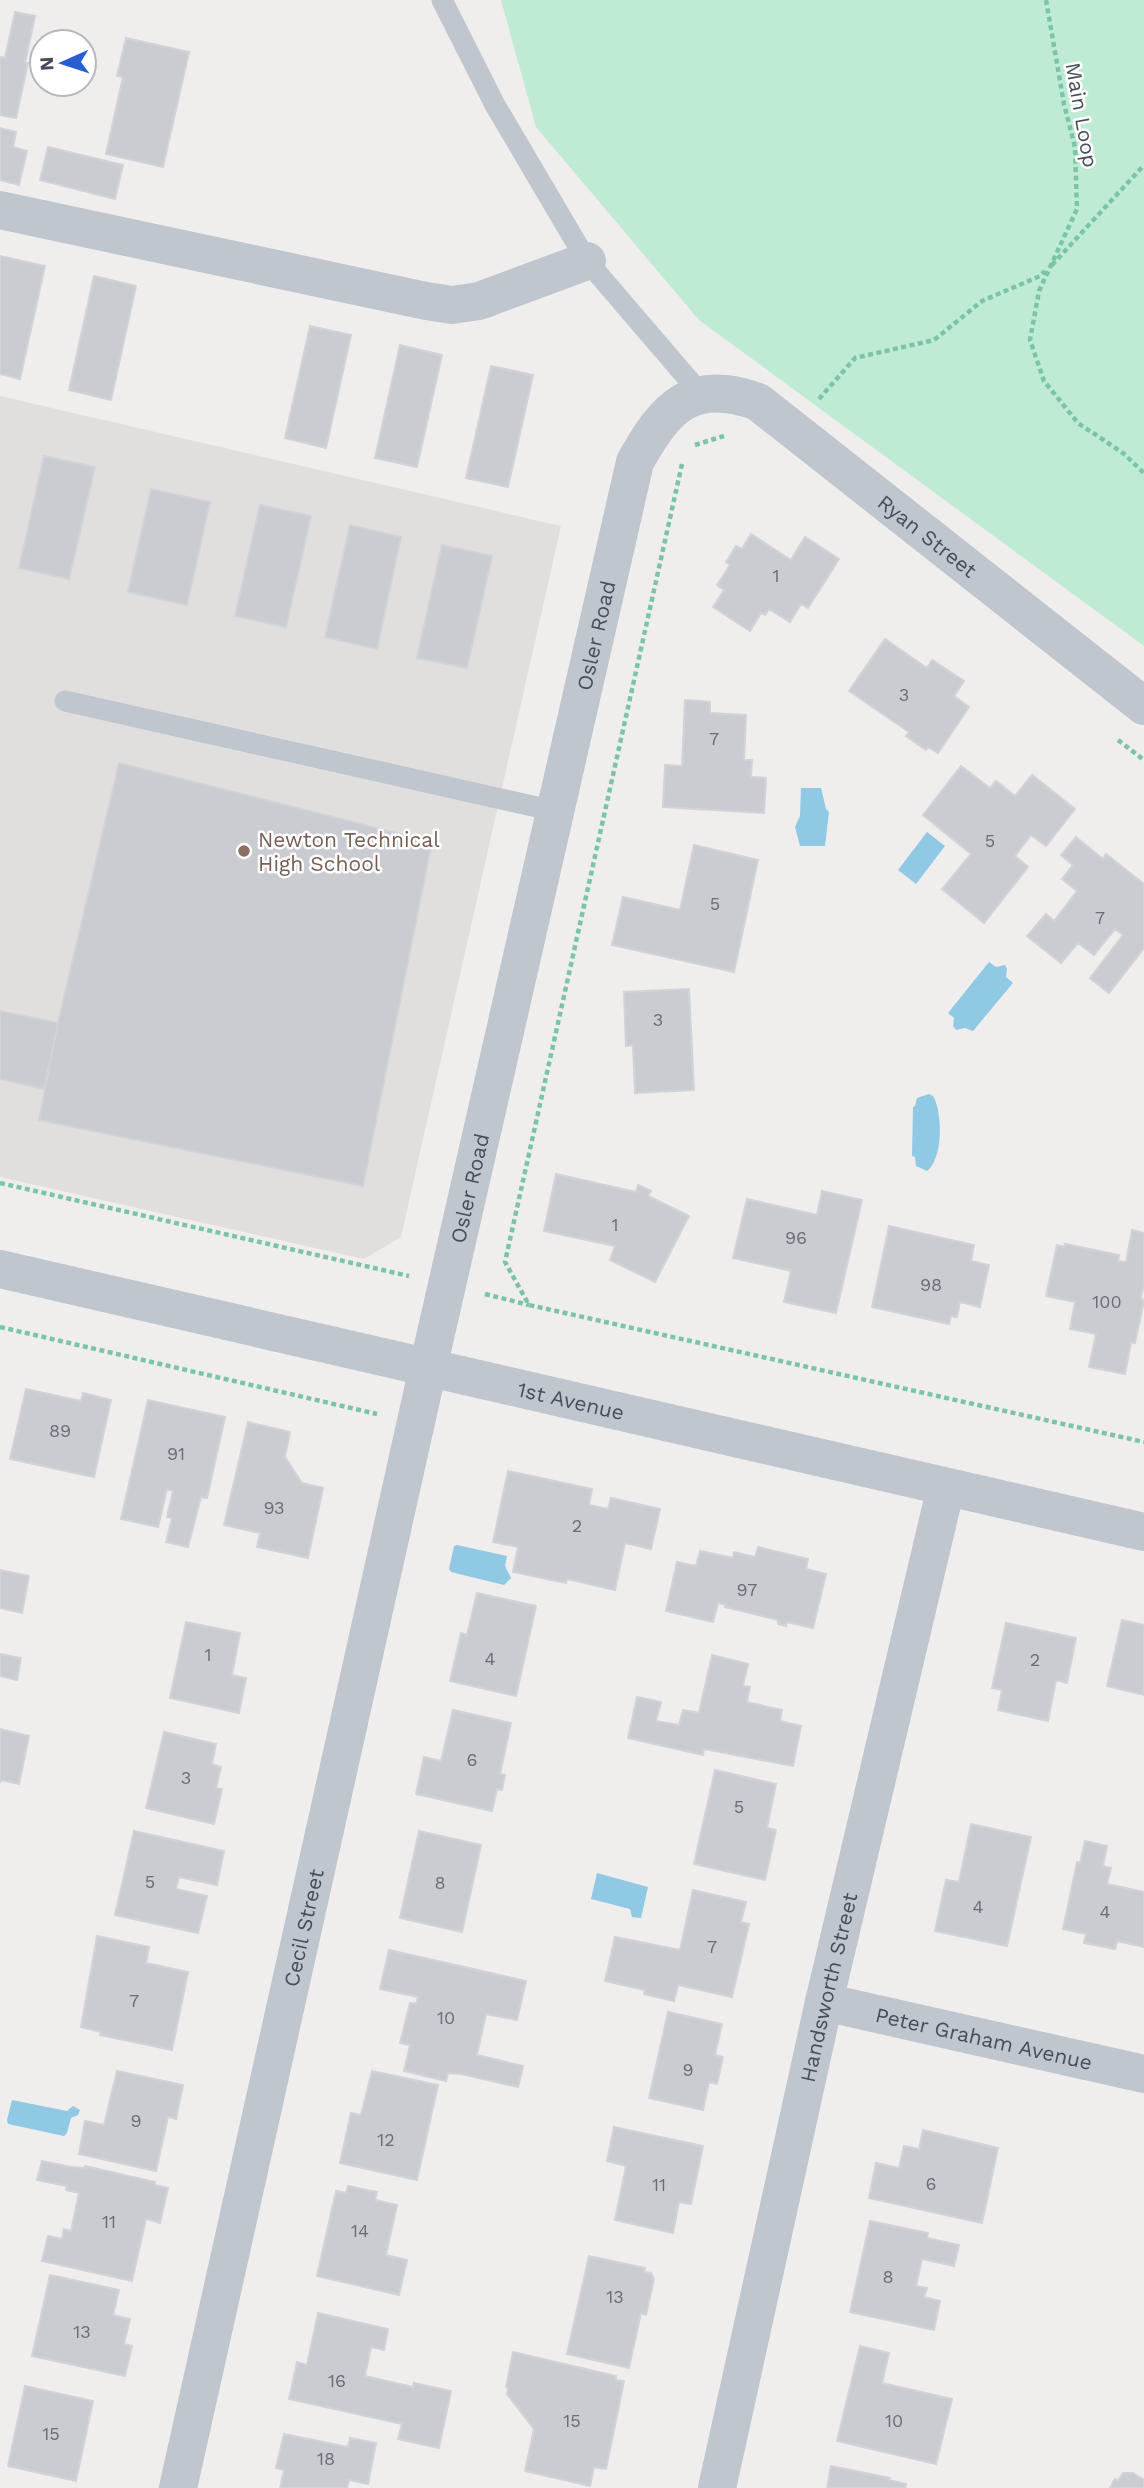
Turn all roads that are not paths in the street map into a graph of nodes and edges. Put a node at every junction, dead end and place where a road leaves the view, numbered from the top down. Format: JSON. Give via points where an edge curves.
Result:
{"nodes":[{"id":1,"x":442,"y":0,"type":"edge"},
{"id":2,"x":0,"y":210,"type":"edge"},
{"id":3,"x":587,"y":261,"type":"junction"},
{"id":4,"x":701,"y":394,"type":"junction"},
{"id":5,"x":65,"y":701,"type":"dead end"},
{"id":6,"x":1144,"y":706,"type":"edge"},
{"id":7,"x":555,"y":811,"type":"junction"},
{"id":8,"x":0,"y":1269,"type":"edge"},
{"id":9,"x":428,"y":1368,"type":"junction"},
{"id":10,"x":946,"y":1487,"type":"junction"},
{"id":11,"x":1144,"y":1532,"type":"edge"},
{"id":12,"x":824,"y":2003,"type":"junction"},
{"id":13,"x":1144,"y":2074,"type":"edge"},
{"id":14,"x":178,"y":2488,"type":"edge"},
{"id":15,"x":716,"y":2488,"type":"edge"}],
"edges":[{"from":1,"to":3,"type":"lane","via":[[495,106]]},
{"from":2,"to":3,"type":"street","via":[[452,305],[479,300]]},
{"from":3,"to":4,"type":"lane"},
{"from":4,"to":6,"type":"street","name":"Ryan Street","via":[[735,393],[758,402]]},
{"from":4,"to":7,"type":"street","name":"Osler Road","via":[[666,414],[635,462]]},
{"from":5,"to":7,"type":"lane"},
{"from":7,"to":9,"type":"street","name":"Osler Road"},
{"from":8,"to":9,"type":"street","name":"1st Avenue"},
{"from":9,"to":10,"type":"street","name":"1st Avenue"},
{"from":9,"to":14,"type":"street","name":"Cecil Street"},
{"from":10,"to":11,"type":"street","name":"1st Avenue"},
{"from":10,"to":12,"type":"street","name":"Handsworth Street"},
{"from":12,"to":13,"type":"street","name":"Peter Graham Avenue"},
{"from":12,"to":15,"type":"street","name":"Handsworth Street"}]}
